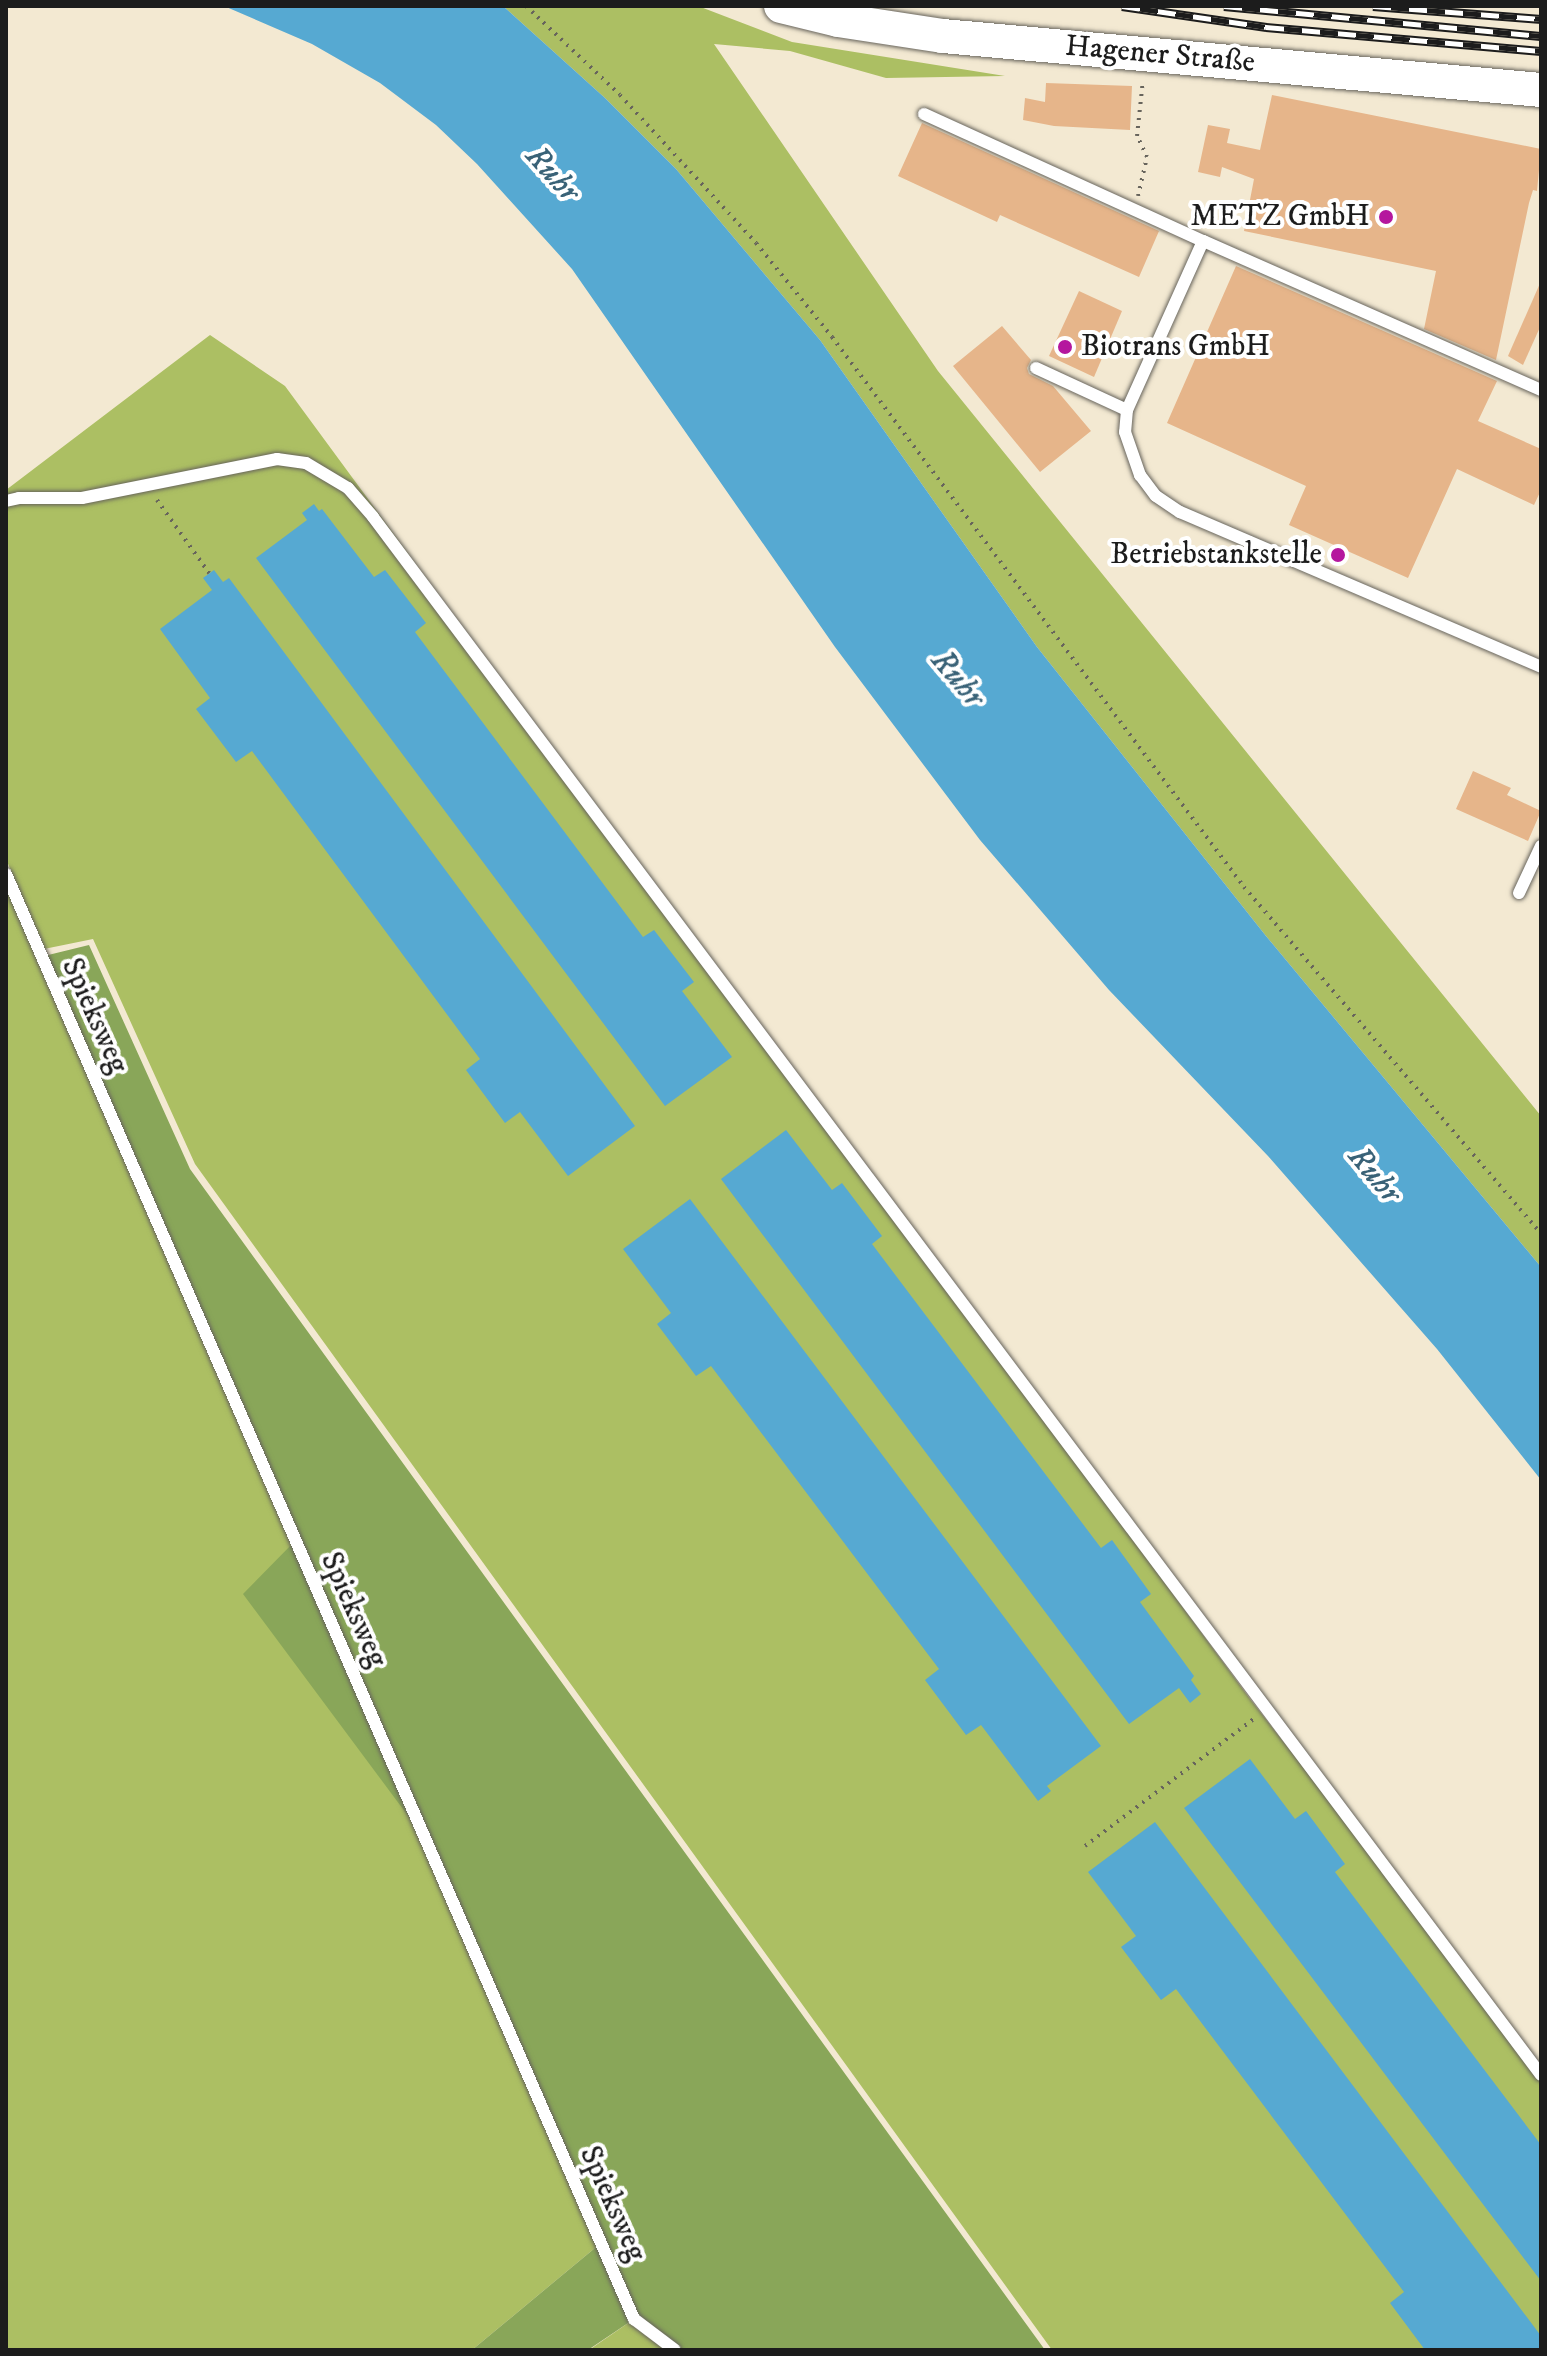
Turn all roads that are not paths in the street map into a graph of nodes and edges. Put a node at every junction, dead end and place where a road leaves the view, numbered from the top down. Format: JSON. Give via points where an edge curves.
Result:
{"nodes":[{"id":1,"x":781,"y":6,"type":"edge"},
{"id":2,"x":1541,"y":90,"type":"edge"},
{"id":3,"x":924,"y":114,"type":"dead end"},
{"id":4,"x":1203,"y":241,"type":"junction"},
{"id":5,"x":1036,"y":368,"type":"dead end"},
{"id":6,"x":1541,"y":390,"type":"edge"},
{"id":7,"x":1127,"y":410,"type":"junction"},
{"id":8,"x":6,"y":501,"type":"edge"},
{"id":9,"x":1541,"y":667,"type":"edge"},
{"id":10,"x":1541,"y":846,"type":"edge"},
{"id":11,"x":6,"y":874,"type":"edge"},
{"id":12,"x":1519,"y":893,"type":"dead end"},
{"id":13,"x":1541,"y":2075,"type":"edge"},
{"id":14,"x":675,"y":2350,"type":"edge"}],
"edges":[{"from":1,"to":2,"type":"main road","name":"Hagener Straße","via":[[943,36]]},
{"from":3,"to":4,"type":"lane"},
{"from":4,"to":6,"type":"lane"},
{"from":4,"to":7,"type":"lane"},
{"from":5,"to":7,"type":"lane"},
{"from":7,"to":9,"type":"lane","via":[[1125,432],[1140,475],[1156,496],[1180,512]]},
{"from":8,"to":13,"type":"lane","via":[[82,498],[277,459],[306,463],[348,488]]},
{"from":10,"to":12,"type":"lane"},
{"from":11,"to":14,"type":"lane","name":"Spieksweg","via":[[634,2319]]}]}
